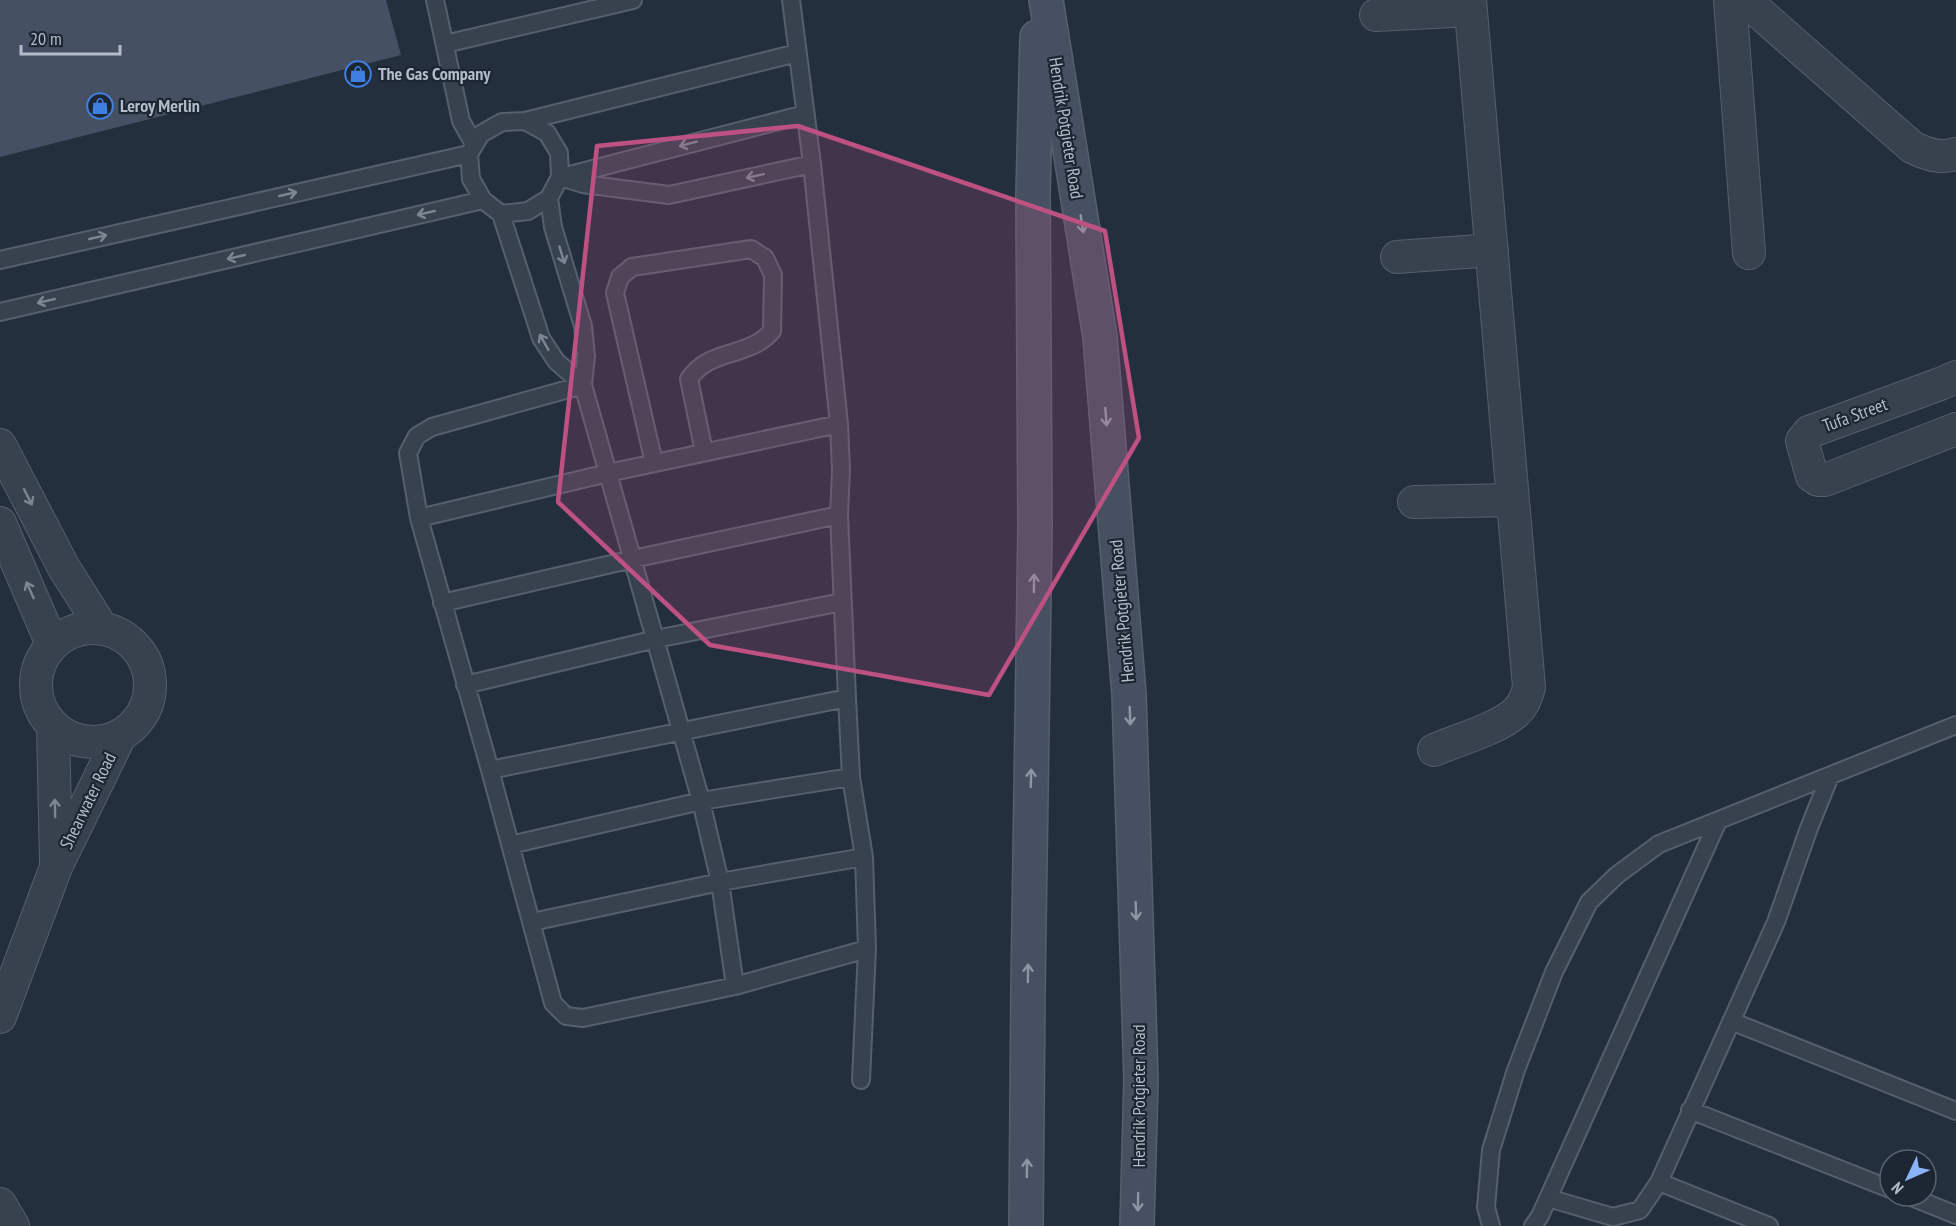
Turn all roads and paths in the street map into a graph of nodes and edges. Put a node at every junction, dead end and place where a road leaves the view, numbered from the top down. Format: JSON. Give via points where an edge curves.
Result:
{"nodes":[{"id":1,"x":435,"y":0,"type":"edge"},
{"id":2,"x":633,"y":0,"type":"edge"},
{"id":3,"x":791,"y":0,"type":"edge"},
{"id":4,"x":1038,"y":0,"type":"edge"},
{"id":5,"x":1046,"y":0,"type":"edge"},
{"id":6,"x":1730,"y":0,"type":"edge"},
{"id":7,"x":1745,"y":0,"type":"edge"},
{"id":8,"x":1470,"y":5,"type":"edge"},
{"id":9,"x":1376,"y":15,"type":"dead end"},
{"id":10,"x":445,"y":44,"type":"junction"},
{"id":11,"x":797,"y":53,"type":"junction"},
{"id":12,"x":805,"y":114,"type":"junction"},
{"id":13,"x":525,"y":121,"type":"junction"},
{"id":14,"x":471,"y":149,"type":"junction"},
{"id":15,"x":1956,"y":154,"type":"edge"},
{"id":16,"x":812,"y":164,"type":"junction"},
{"id":17,"x":560,"y":177,"type":"junction"},
{"id":18,"x":549,"y":198,"type":"junction"},
{"id":19,"x":483,"y":200,"type":"junction"},
{"id":20,"x":501,"y":214,"type":"junction"},
{"id":21,"x":1492,"y":250,"type":"junction"},
{"id":22,"x":1749,"y":253,"type":"dead end"},
{"id":23,"x":1397,"y":257,"type":"dead end"},
{"id":24,"x":0,"y":260,"type":"edge"},
{"id":25,"x":0,"y":312,"type":"edge"},
{"id":26,"x":1956,"y":376,"type":"edge"},
{"id":27,"x":583,"y":385,"type":"junction"},
{"id":28,"x":839,"y":423,"type":"junction"},
{"id":29,"x":1956,"y":429,"type":"edge"},
{"id":30,"x":0,"y":445,"type":"edge"},
{"id":31,"x":704,"y":452,"type":"junction"},
{"id":32,"x":654,"y":463,"type":"junction"},
{"id":33,"x":608,"y":473,"type":"junction"},
{"id":34,"x":1513,"y":500,"type":"junction"},
{"id":35,"x":1414,"y":502,"type":"dead end"},
{"id":36,"x":839,"y":515,"type":"junction"},
{"id":37,"x":419,"y":518,"type":"junction"},
{"id":38,"x":0,"y":523,"type":"edge"},
{"id":39,"x":633,"y":559,"type":"junction"},
{"id":40,"x":842,"y":602,"type":"junction"},
{"id":41,"x":442,"y":603,"type":"junction"},
{"id":42,"x":102,"y":628,"type":"junction"},
{"id":43,"x":656,"y":639,"type":"junction"},
{"id":44,"x":52,"y":644,"type":"junction"},
{"id":45,"x":465,"y":685,"type":"junction"},
{"id":46,"x":847,"y":698,"type":"junction"},
{"id":47,"x":1956,"y":724,"type":"edge"},
{"id":48,"x":53,"y":726,"type":"junction"},
{"id":49,"x":682,"y":730,"type":"junction"},
{"id":50,"x":120,"y":736,"type":"junction"},
{"id":51,"x":1434,"y":750,"type":"dead end"},
{"id":52,"x":490,"y":770,"type":"junction"},
{"id":53,"x":1830,"y":776,"type":"junction"},
{"id":54,"x":851,"y":777,"type":"junction"},
{"id":55,"x":701,"y":801,"type":"junction"},
{"id":56,"x":1718,"y":821,"type":"junction"},
{"id":57,"x":510,"y":845,"type":"junction"},
{"id":58,"x":864,"y":857,"type":"junction"},
{"id":59,"x":56,"y":867,"type":"junction"},
{"id":60,"x":720,"y":882,"type":"junction"},
{"id":61,"x":532,"y":922,"type":"junction"},
{"id":62,"x":867,"y":949,"type":"junction"},
{"id":63,"x":735,"y":986,"type":"junction"},
{"id":64,"x":0,"y":1017,"type":"edge"},
{"id":65,"x":1731,"y":1021,"type":"junction"},
{"id":66,"x":861,"y":1080,"type":"dead end"},
{"id":67,"x":1690,"y":1110,"type":"junction"},
{"id":68,"x":1956,"y":1110,"type":"edge"},
{"id":69,"x":1659,"y":1182,"type":"junction"},
{"id":70,"x":1878,"y":1184,"type":"edge"},
{"id":71,"x":1548,"y":1198,"type":"junction"},
{"id":72,"x":0,"y":1204,"type":"edge"},
{"id":73,"x":1938,"y":1208,"type":"edge"},
{"id":74,"x":1956,"y":1215,"type":"edge"},
{"id":75,"x":13,"y":1226,"type":"edge"},
{"id":76,"x":1026,"y":1226,"type":"edge"},
{"id":77,"x":1137,"y":1226,"type":"edge"},
{"id":78,"x":1491,"y":1226,"type":"edge"},
{"id":79,"x":1533,"y":1226,"type":"edge"},
{"id":80,"x":1769,"y":1226,"type":"edge"}],
"edges":[{"from":1,"to":10,"type":"lane"},
{"from":2,"to":10,"type":"lane"},
{"from":3,"to":11,"type":"lane"},
{"from":76,"to":4,"type":"main road","name":"Hendrik Potgieter Road","one_way":true,"via":[[1035,527],[1033,194]]},
{"from":5,"to":77,"type":"main road","name":"Hendrik Potgieter Road","one_way":true,"via":[[1100,337],[1129,694],[1141,1080]]},
{"from":6,"to":22,"type":"street"},
{"from":7,"to":15,"type":"street","via":[[1912,147],[1943,157]]},
{"from":8,"to":9,"type":"street"},
{"from":8,"to":21,"type":"street"},
{"from":10,"to":14,"type":"lane"},
{"from":11,"to":12,"type":"lane"},
{"from":11,"to":13,"type":"lane"},
{"from":12,"to":16,"type":"lane"},
{"from":12,"to":17,"type":"lane","one_way":true},
{"from":13,"to":14,"type":"lane","via":[[502,122],[481,134]]},
{"from":13,"to":17,"type":"lane","via":[[547,133],[559,153]]},
{"from":14,"to":19,"type":"lane","via":[[471,179]]},
{"from":24,"to":14,"type":"lane","one_way":true},
{"from":16,"to":17,"type":"lane","one_way":true,"via":[[669,195],[583,184]]},
{"from":16,"to":28,"type":"lane"},
{"from":17,"to":18,"type":"lane"},
{"from":18,"to":20,"type":"lane","via":[[528,211]]},
{"from":18,"to":27,"type":"lane","one_way":true,"via":[[553,227],[583,327]]},
{"from":19,"to":20,"type":"lane"},
{"from":19,"to":25,"type":"lane","one_way":true},
{"from":27,"to":20,"type":"lane","one_way":true,"via":[[556,361],[541,338]]},
{"from":21,"to":23,"type":"street"},
{"from":21,"to":34,"type":"street"},
{"from":26,"to":29,"type":"street","name":"Tufa Street","via":[[1809,432],[1802,441],[1812,476],[1825,480]]},
{"from":27,"to":33,"type":"lane"},
{"from":27,"to":37,"type":"lane","via":[[432,427],[417,436],[408,453]]},
{"from":28,"to":31,"type":"lane"},
{"from":28,"to":36,"type":"lane"},
{"from":30,"to":42,"type":"street","one_way":true,"via":[[64,568]]},
{"from":31,"to":32,"type":"lane"},
{"from":31,"to":32,"type":"lane","via":[[689,379],[708,360],[753,346],[772,331],[773,275],[765,258],[751,249],[632,267],[620,277],[615,293]]},
{"from":32,"to":33,"type":"lane"},
{"from":33,"to":37,"type":"lane"},
{"from":33,"to":39,"type":"lane"},
{"from":34,"to":35,"type":"street"},
{"from":34,"to":51,"type":"street","via":[[1529,687],[1526,698],[1506,720]]},
{"from":36,"to":39,"type":"lane"},
{"from":36,"to":40,"type":"lane"},
{"from":37,"to":41,"type":"lane"},
{"from":44,"to":38,"type":"street","one_way":true},
{"from":39,"to":41,"type":"lane"},
{"from":39,"to":43,"type":"lane"},
{"from":40,"to":43,"type":"lane"},
{"from":40,"to":46,"type":"lane"},
{"from":41,"to":45,"type":"lane"},
{"from":42,"to":44,"type":"street","via":[[84,628]]},
{"from":42,"to":50,"type":"street","via":[[120,634],[134,645],[145,659],[150,676],[145,711]]},
{"from":43,"to":45,"type":"lane"},
{"from":43,"to":49,"type":"lane"},
{"from":44,"to":48,"type":"street","via":[[39,668],[36,694]]},
{"from":45,"to":52,"type":"lane"},
{"from":46,"to":49,"type":"lane"},
{"from":46,"to":54,"type":"lane"},
{"from":47,"to":53,"type":"lane"},
{"from":48,"to":50,"type":"street","via":[[84,742],[103,742]]},
{"from":59,"to":48,"type":"street","name":"Shearwater Road","one_way":true},
{"from":49,"to":52,"type":"lane"},
{"from":49,"to":55,"type":"lane"},
{"from":50,"to":59,"type":"street","name":"Shearwater Road"},
{"from":52,"to":57,"type":"lane"},
{"from":53,"to":56,"type":"lane"},
{"from":53,"to":65,"type":"lane","via":[[1776,922]]},
{"from":54,"to":55,"type":"lane"},
{"from":54,"to":58,"type":"lane"},
{"from":55,"to":57,"type":"lane"},
{"from":55,"to":60,"type":"lane"},
{"from":56,"to":71,"type":"lane"},
{"from":56,"to":78,"type":"lane","via":[[1659,844],[1589,902],[1554,972],[1516,1070],[1491,1150],[1486,1207]]},
{"from":57,"to":61,"type":"lane"},
{"from":58,"to":60,"type":"lane"},
{"from":58,"to":62,"type":"lane"},
{"from":59,"to":64,"type":"street","name":"Shearwater Road"},
{"from":60,"to":61,"type":"lane"},
{"from":60,"to":63,"type":"lane"},
{"from":61,"to":63,"type":"lane","via":[[553,1003],[566,1016],[583,1018]]},
{"from":62,"to":63,"type":"lane"},
{"from":62,"to":66,"type":"lane"},
{"from":65,"to":67,"type":"lane"},
{"from":65,"to":68,"type":"lane"},
{"from":67,"to":69,"type":"lane"},
{"from":67,"to":70,"type":"lane"},
{"from":69,"to":71,"type":"lane","via":[[1640,1210],[1613,1217]]},
{"from":69,"to":80,"type":"lane"},
{"from":71,"to":79,"type":"lane"},
{"from":72,"to":75,"type":"street"},
{"from":73,"to":74,"type":"lane"}]}
